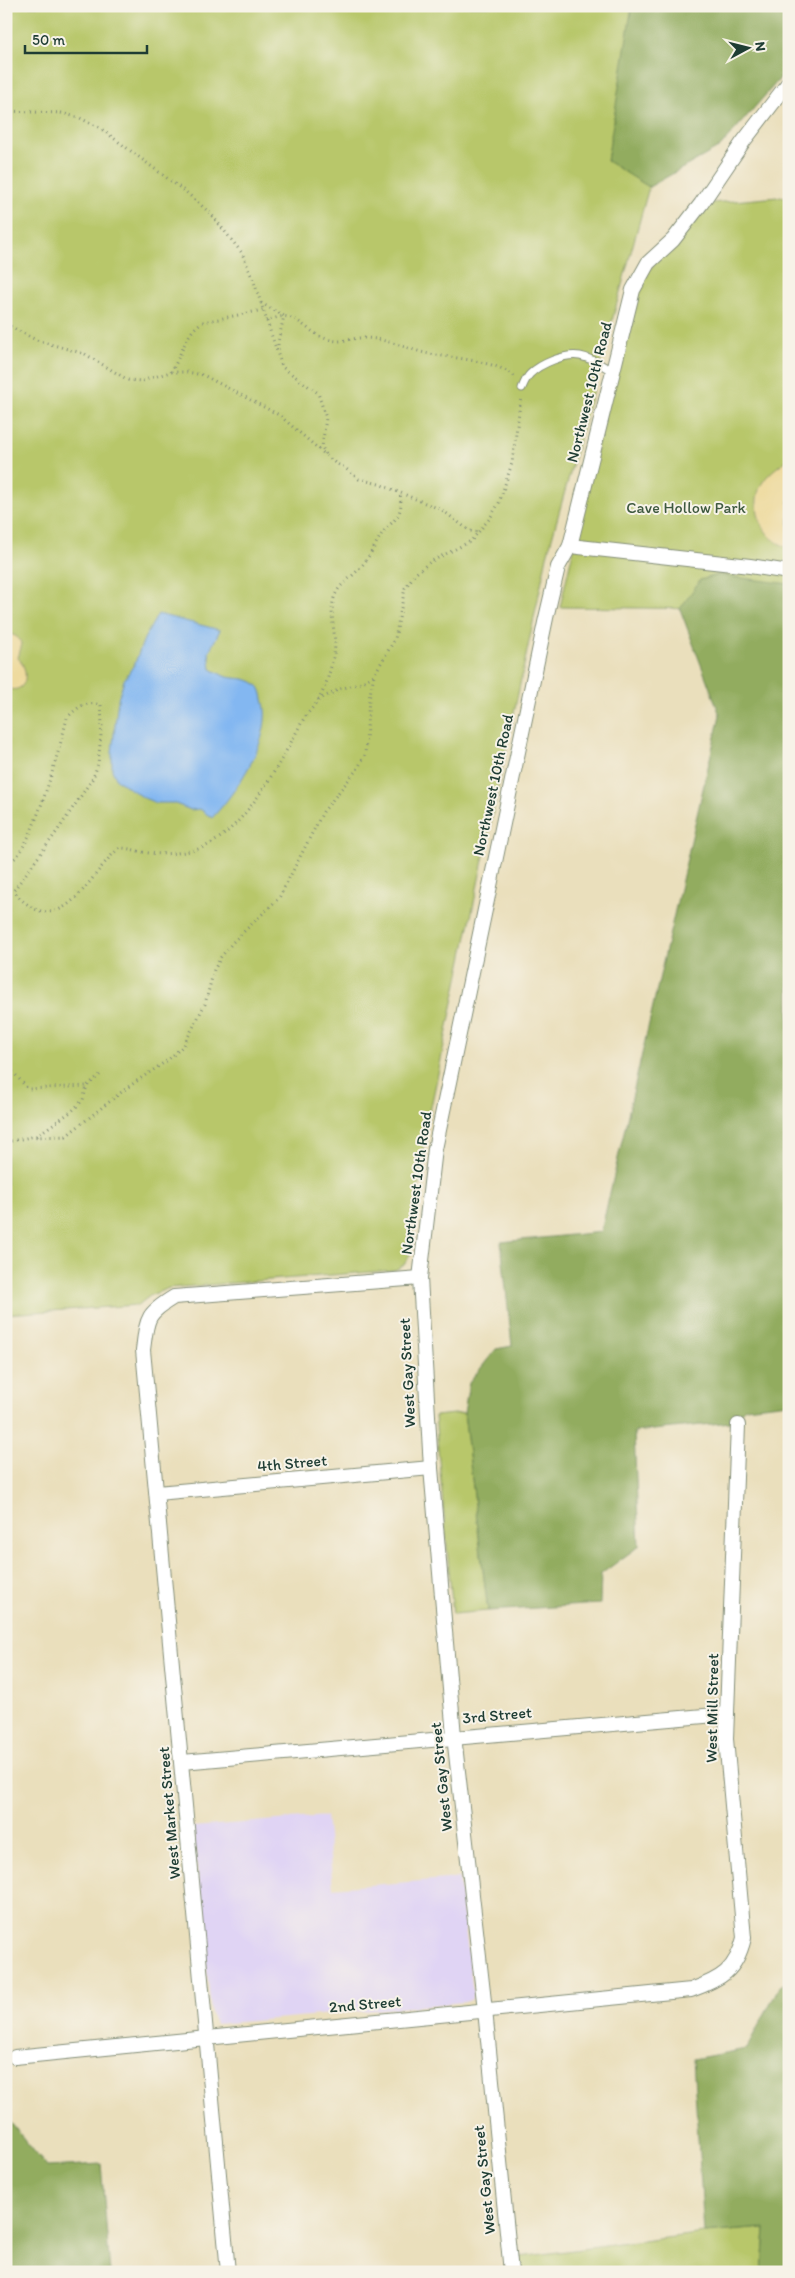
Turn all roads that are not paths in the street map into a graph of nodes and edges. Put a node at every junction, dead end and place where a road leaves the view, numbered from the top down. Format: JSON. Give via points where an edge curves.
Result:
{"nodes":[{"id":1,"x":789,"y":82,"type":"edge"},
{"id":2,"x":612,"y":371,"type":"junction"},
{"id":3,"x":522,"y":388,"type":"road end"},
{"id":4,"x":570,"y":546,"type":"junction"},
{"id":5,"x":789,"y":572,"type":"edge"},
{"id":6,"x":420,"y":1278,"type":"junction"},
{"id":7,"x":738,"y":1425,"type":"dead end"},
{"id":8,"x":431,"y":1468,"type":"junction"},
{"id":9,"x":157,"y":1493,"type":"junction"},
{"id":10,"x":727,"y":1714,"type":"junction"},
{"id":11,"x":454,"y":1736,"type":"junction"},
{"id":12,"x":182,"y":1762,"type":"junction"},
{"id":13,"x":716,"y":1981,"type":"joint"},
{"id":14,"x":485,"y":2010,"type":"junction"},
{"id":15,"x":207,"y":2036,"type":"junction"},
{"id":16,"x":16,"y":2057,"type":"dead end"},
{"id":17,"x":228,"y":2272,"type":"edge"},
{"id":18,"x":511,"y":2272,"type":"edge"}],
"edges":[{"from":1,"to":2,"type":"street","name":"Northwest 10th Road","via":[[701,204],[673,240],[648,264],[633,290]]},
{"from":2,"to":3,"type":"lane","via":[[578,355],[538,367]]},
{"from":2,"to":4,"type":"street","name":"Northwest 10th Road"},
{"from":4,"to":5,"type":"street"},
{"from":4,"to":6,"type":"street","name":"Northwest 10th Road","via":[[558,567],[546,618],[436,1149]]},
{"from":6,"to":8,"type":"street","name":"West Gay Street"},
{"from":6,"to":9,"type":"street","name":"West Market Street","via":[[174,1297],[153,1310],[146,1326],[144,1350]]},
{"from":7,"to":10,"type":"street","name":"West Mill Street"},
{"from":8,"to":9,"type":"street","name":"4th Street"},
{"from":8,"to":11,"type":"street","name":"West Gay Street"},
{"from":9,"to":12,"type":"street","name":"West Market Street"},
{"from":10,"to":11,"type":"street","name":"3rd Street"},
{"from":10,"to":13,"type":"street","name":"West Mill Street","via":[[726,1739],[744,1938],[740,1955]]},
{"from":11,"to":12,"type":"street","name":"3rd Street"},
{"from":11,"to":14,"type":"street","name":"West Gay Street"},
{"from":12,"to":15,"type":"street","name":"West Market Street"},
{"from":13,"to":14,"type":"street","name":"2nd Street","via":[[691,1990]]},
{"from":14,"to":15,"type":"street","name":"2nd Street"},
{"from":14,"to":18,"type":"street","name":"West Gay Street"},
{"from":15,"to":16,"type":"street","name":"2nd Street"},
{"from":15,"to":17,"type":"street","name":"West Market Street"}]}
